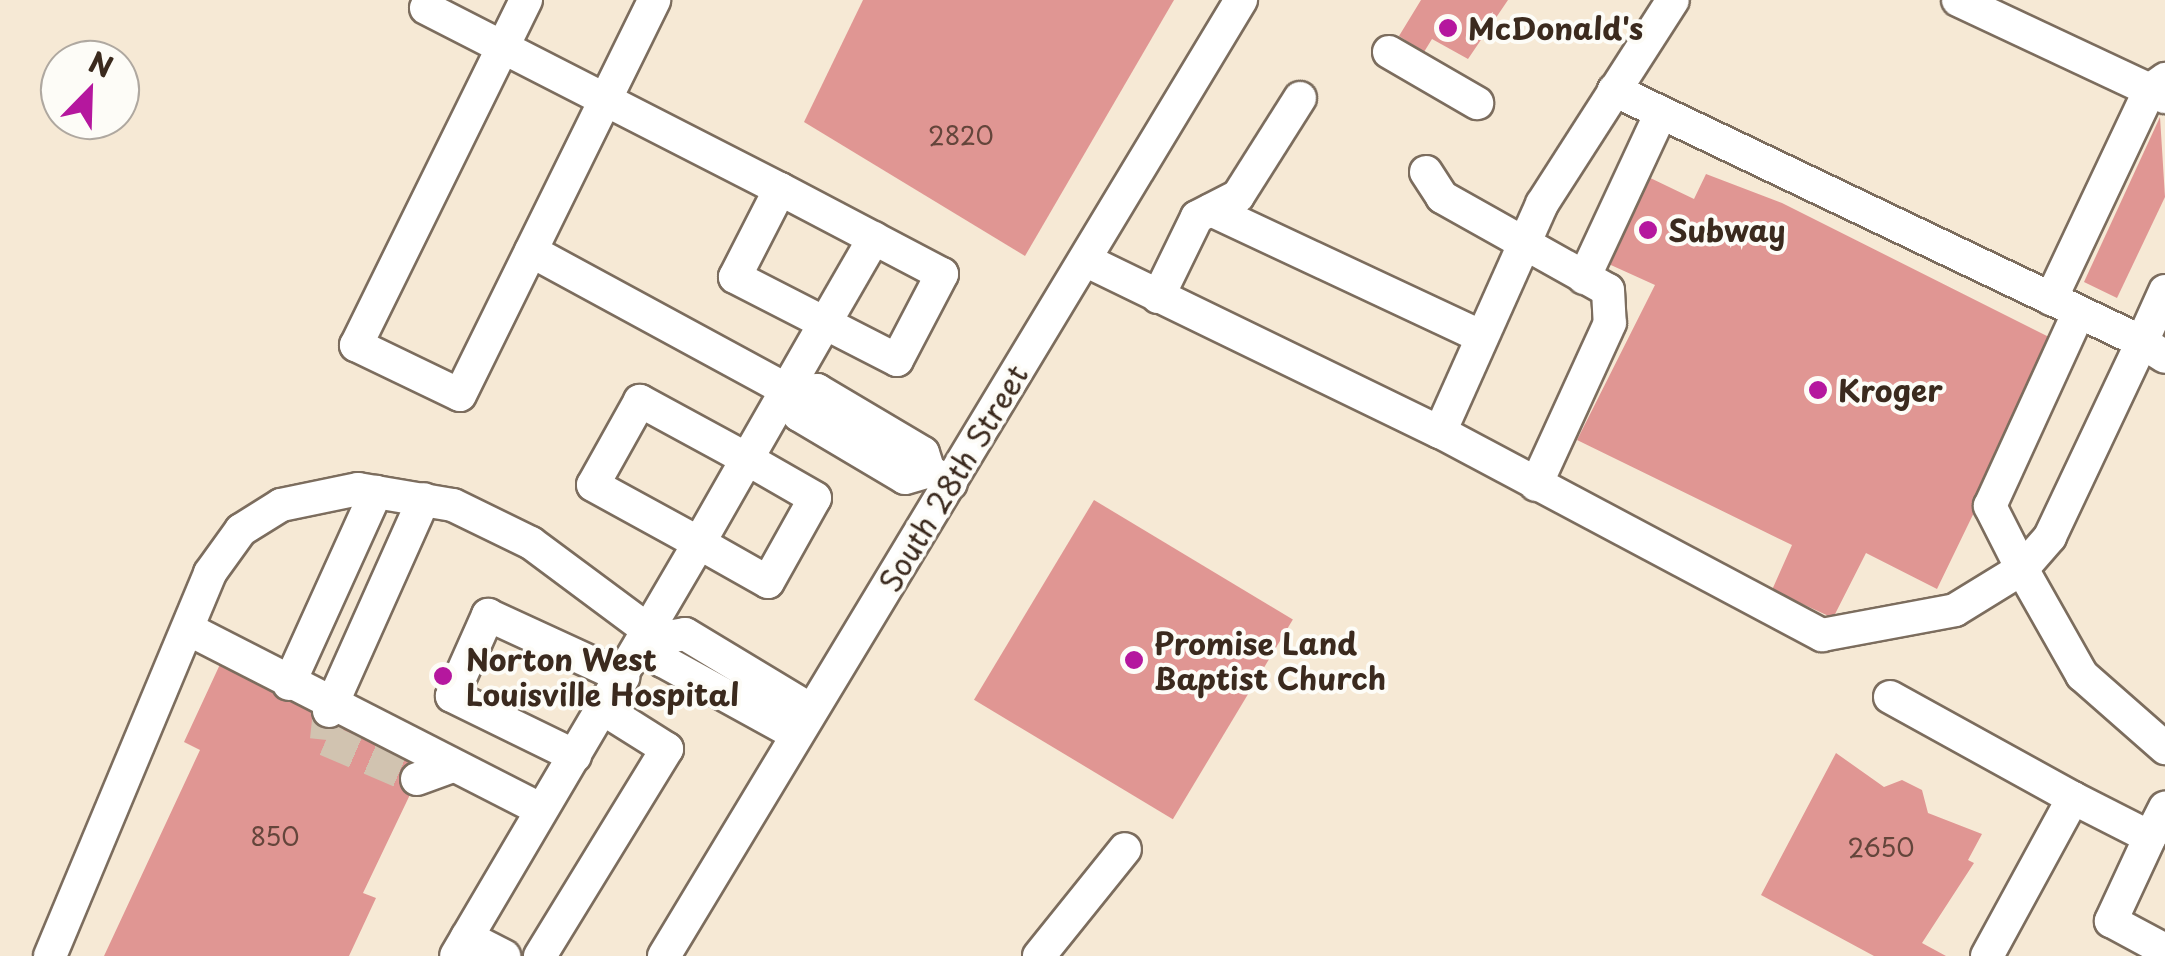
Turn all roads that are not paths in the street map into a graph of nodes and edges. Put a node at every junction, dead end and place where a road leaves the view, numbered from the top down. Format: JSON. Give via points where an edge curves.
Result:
{"nodes":[{"id":1,"x":526,"y":0,"type":"edge"},
{"id":2,"x":654,"y":0,"type":"edge"},
{"id":3,"x":1241,"y":0,"type":"edge"},
{"id":4,"x":1673,"y":0,"type":"edge"},
{"id":5,"x":1958,"y":0,"type":"edge"},
{"id":6,"x":426,"y":8,"type":"dead end"},
{"id":7,"x":503,"y":48,"type":"junction"},
{"id":8,"x":1389,"y":52,"type":"dead end"},
{"id":9,"x":2160,"y":89,"type":"edge"},
{"id":10,"x":1614,"y":90,"type":"junction"},
{"id":11,"x":1300,"y":98,"type":"dead end"},
{"id":12,"x":604,"y":100,"type":"junction"},
{"id":13,"x":1477,"y":104,"type":"dead end"},
{"id":14,"x":1661,"y":113,"type":"junction"},
{"id":15,"x":1426,"y":172,"type":"dead end"},
{"id":16,"x":780,"y":189,"type":"junction"},
{"id":17,"x":1211,"y":210,"type":"junction"},
{"id":18,"x":874,"y":238,"type":"junction"},
{"id":19,"x":1523,"y":246,"type":"junction"},
{"id":20,"x":531,"y":251,"type":"junction"},
{"id":21,"x":1084,"y":260,"type":"junction"},
{"id":22,"x":1584,"y":278,"type":"junction"},
{"id":23,"x":2165,"y":291,"type":"edge"},
{"id":24,"x":1158,"y":297,"type":"junction"},
{"id":25,"x":2065,"y":306,"type":"junction"},
{"id":26,"x":825,"y":324,"type":"junction"},
{"id":27,"x":1482,"y":337,"type":"junction"},
{"id":28,"x":2154,"y":349,"type":"edge"},
{"id":29,"x":791,"y":393,"type":"junction"},
{"id":30,"x":1440,"y":432,"type":"junction"},
{"id":31,"x":748,"y":458,"type":"junction"},
{"id":32,"x":940,"y":477,"type":"junction"},
{"id":33,"x":1536,"y":485,"type":"junction"},
{"id":34,"x":376,"y":492,"type":"junction"},
{"id":35,"x":424,"y":499,"type":"junction"},
{"id":36,"x":699,"y":543,"type":"junction"},
{"id":37,"x":2022,"y":569,"type":"junction"},
{"id":38,"x":190,"y":630,"type":"junction"},
{"id":39,"x":655,"y":634,"type":"junction"},
{"id":40,"x":623,"y":677,"type":"junction"},
{"id":41,"x":289,"y":684,"type":"junction"},
{"id":42,"x":1890,"y":697,"type":"dead end"},
{"id":43,"x":330,"y":708,"type":"junction"},
{"id":44,"x":605,"y":710,"type":"junction"},
{"id":45,"x":803,"y":722,"type":"junction"},
{"id":46,"x":2165,"y":748,"type":"edge"},
{"id":47,"x":575,"y":756,"type":"junction"},
{"id":48,"x":453,"y":766,"type":"junction"},
{"id":49,"x":418,"y":780,"type":"tunnel mouth"},
{"id":50,"x":2074,"y":798,"type":"junction"},
{"id":51,"x":540,"y":810,"type":"junction"},
{"id":52,"x":2157,"y":823,"type":"edge"},
{"id":53,"x":1124,"y":849,"type":"dead end"},
{"id":54,"x":461,"y":946,"type":"edge"},
{"id":55,"x":2165,"y":950,"type":"edge"},
{"id":56,"x":50,"y":956,"type":"edge"},
{"id":57,"x":504,"y":956,"type":"edge"},
{"id":58,"x":540,"y":956,"type":"edge"},
{"id":59,"x":664,"y":956,"type":"edge"},
{"id":60,"x":1039,"y":956,"type":"edge"},
{"id":61,"x":1987,"y":956,"type":"edge"}],
"edges":[{"from":1,"to":7,"type":"street"},
{"from":2,"to":12,"type":"street"},
{"from":3,"to":21,"type":"street","name":"South 28th Street"},
{"from":4,"to":10,"type":"street"},
{"from":5,"to":9,"type":"street"},
{"from":6,"to":7,"type":"street"},
{"from":7,"to":12,"type":"street"},
{"from":7,"to":20,"type":"street","via":[[356,345],[460,395]]},
{"from":8,"to":13,"type":"street"},
{"from":9,"to":25,"type":"street"},
{"from":10,"to":14,"type":"street"},
{"from":10,"to":19,"type":"street"},
{"from":11,"to":17,"type":"street","via":[[1238,196]]},
{"from":12,"to":16,"type":"street"},
{"from":12,"to":20,"type":"street"},
{"from":14,"to":22,"type":"street"},
{"from":14,"to":25,"type":"street"},
{"from":15,"to":19,"type":"street","via":[[1442,198]]},
{"from":16,"to":18,"type":"street"},
{"from":16,"to":26,"type":"street","via":[[735,277]]},
{"from":17,"to":24,"type":"street","via":[[1197,216]]},
{"from":17,"to":27,"type":"street"},
{"from":18,"to":26,"type":"street"},
{"from":18,"to":26,"type":"street","via":[[942,274],[898,360]]},
{"from":19,"to":22,"type":"street"},
{"from":19,"to":27,"type":"street"},
{"from":20,"to":29,"type":"street"},
{"from":21,"to":24,"type":"street"},
{"from":21,"to":32,"type":"street","name":"South 28th Street"},
{"from":22,"to":33,"type":"street","via":[[1608,290],[1610,323]]},
{"from":23,"to":28,"type":"street"},
{"from":24,"to":30,"type":"street"},
{"from":25,"to":28,"type":"street"},
{"from":25,"to":37,"type":"street","via":[[1990,506]]},
{"from":26,"to":29,"type":"street"},
{"from":27,"to":30,"type":"street"},
{"from":28,"to":37,"type":"street","via":[[2050,536]]},
{"from":29,"to":31,"type":"street"},
{"from":29,"to":32,"type":"street","via":[[799,415],[905,478]]},
{"from":30,"to":33,"type":"street"},
{"from":31,"to":36,"type":"street"},
{"from":31,"to":36,"type":"street","via":[[815,498],[768,582]]},
{"from":31,"to":36,"type":"street","via":[[640,401],[593,485]]},
{"from":32,"to":45,"type":"street","name":"South 28th Street"},
{"from":33,"to":37,"type":"street","via":[[1822,635],[1955,610]]},
{"from":34,"to":35,"type":"street"},
{"from":34,"to":38,"type":"street","via":[[281,505],[242,530],[210,573]]},
{"from":34,"to":41,"type":"street"},
{"from":35,"to":39,"type":"street","via":[[532,543]]},
{"from":35,"to":43,"type":"street"},
{"from":36,"to":39,"type":"street"},
{"from":37,"to":46,"type":"street","via":[[2082,675]]},
{"from":38,"to":41,"type":"street","via":[[252,656]]},
{"from":38,"to":56,"type":"street"},
{"from":39,"to":40,"type":"street"},
{"from":39,"to":45,"type":"street","via":[[685,634]]},
{"from":40,"to":44,"type":"street"},
{"from":40,"to":47,"type":"street","via":[[488,615],[452,696]]},
{"from":41,"to":43,"type":"street"},
{"from":42,"to":50,"type":"street"},
{"from":43,"to":48,"type":"street"},
{"from":44,"to":47,"type":"street"},
{"from":44,"to":58,"type":"street","via":[[667,749]]},
{"from":45,"to":59,"type":"street","name":"South 28th Street"},
{"from":47,"to":51,"type":"street"},
{"from":48,"to":49,"type":"street"},
{"from":48,"to":51,"type":"street"},
{"from":50,"to":52,"type":"street"},
{"from":50,"to":61,"type":"street"},
{"from":51,"to":54,"type":"street"},
{"from":52,"to":55,"type":"street","via":[[2111,921]]},
{"from":53,"to":60,"type":"street"},
{"from":54,"to":57,"type":"street"}]}
